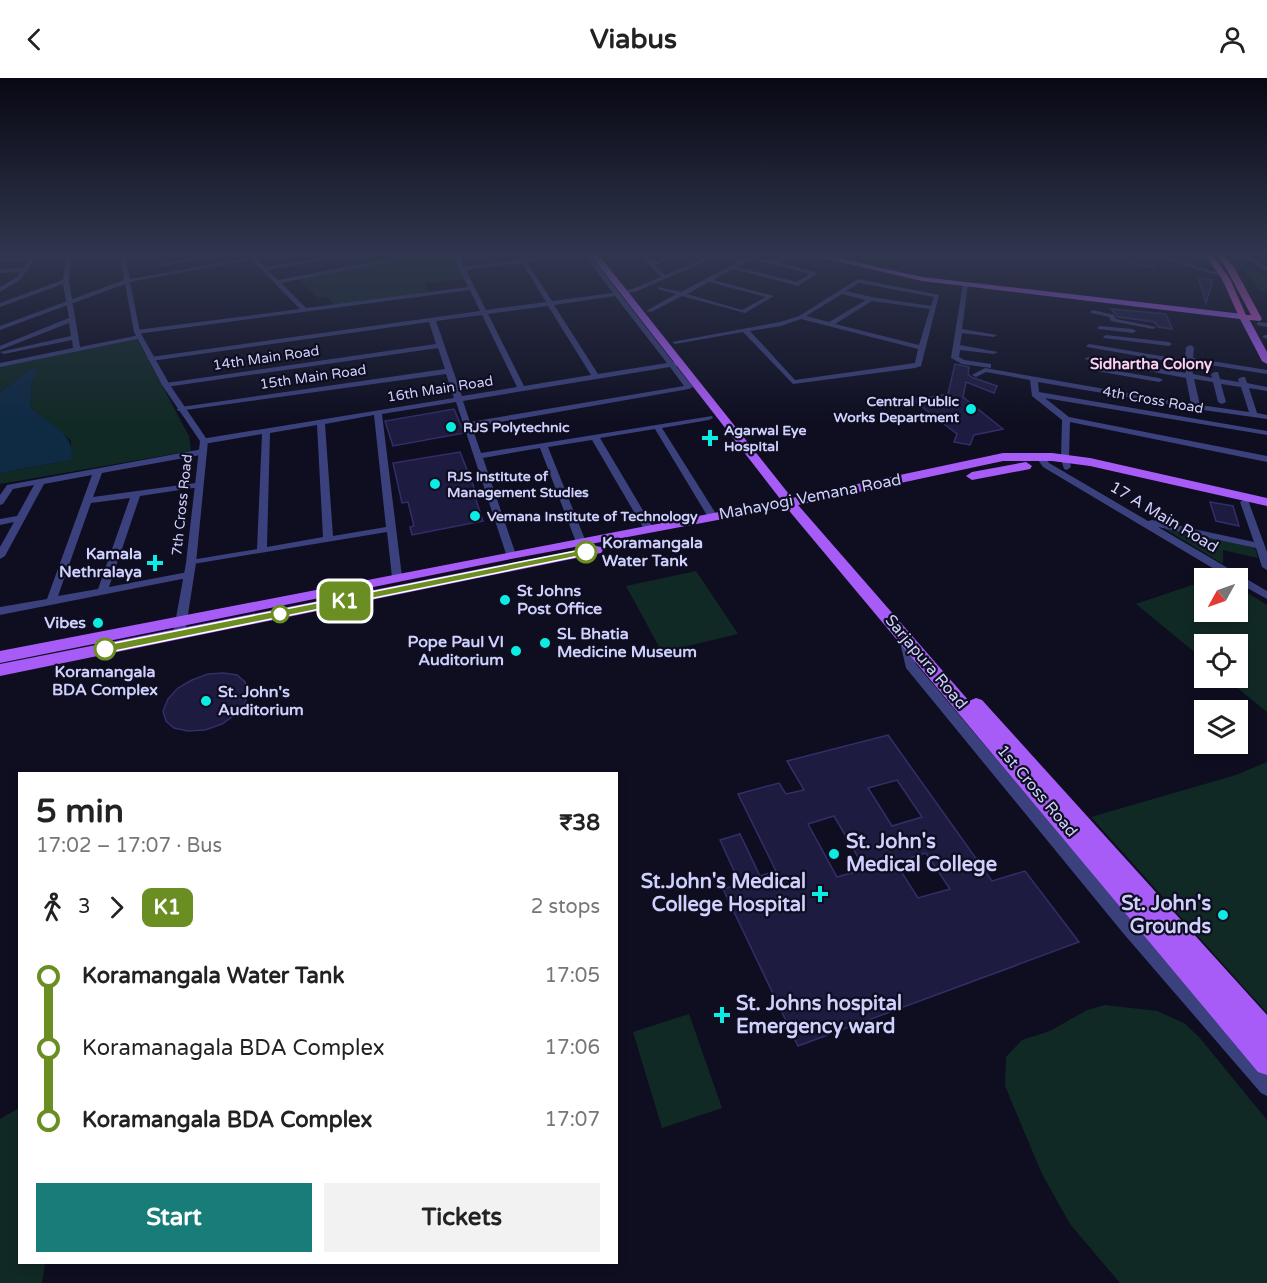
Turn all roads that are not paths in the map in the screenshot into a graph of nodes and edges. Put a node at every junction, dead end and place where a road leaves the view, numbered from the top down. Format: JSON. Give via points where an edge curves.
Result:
{"nodes":[{"id":1,"x":48,"y":310,"type":"edge"},
{"id":2,"x":71,"y":310,"type":"edge"},
{"id":3,"x":134,"y":310,"type":"edge"},
{"id":4,"x":303,"y":310,"type":"edge"},
{"id":5,"x":483,"y":310,"type":"edge"},
{"id":6,"x":502,"y":310,"type":"edge"},
{"id":7,"x":554,"y":310,"type":"edge"},
{"id":8,"x":638,"y":310,"type":"edge"},
{"id":9,"x":812,"y":310,"type":"edge"},
{"id":10,"x":853,"y":310,"type":"edge"},
{"id":11,"x":933,"y":310,"type":"edge"},
{"id":12,"x":961,"y":310,"type":"edge"},
{"id":13,"x":1199,"y":310,"type":"edge"},
{"id":14,"x":1202,"y":310,"type":"edge"},
{"id":15,"x":1239,"y":310,"type":"edge"},
{"id":16,"x":649,"y":311,"type":"edge"},
{"id":17,"x":1093,"y":312,"type":"dead end"},
{"id":18,"x":484,"y":313,"type":"junction"},
{"id":19,"x":1241,"y":315,"type":"junction"},
{"id":20,"x":801,"y":317,"type":"junction"},
{"id":21,"x":73,"y":319,"type":"junction"},
{"id":22,"x":432,"y":320,"type":"junction"},
{"id":23,"x":1259,"y":320,"type":"edge"},
{"id":24,"x":830,"y":324,"type":"junction"},
{"id":25,"x":0,"y":328,"type":"edge"},
{"id":26,"x":74,"y":328,"type":"junction"},
{"id":27,"x":1100,"y":328,"type":"dead end"},
{"id":28,"x":745,"y":330,"type":"junction"},
{"id":29,"x":139,"y":334,"type":"junction"},
{"id":30,"x":958,"y":334,"type":"junction"},
{"id":31,"x":31,"y":335,"type":"junction"},
{"id":32,"x":1158,"y":335,"type":"junction"},
{"id":33,"x":74,"y":337,"type":"junction"},
{"id":34,"x":1106,"y":337,"type":"dead end"},
{"id":35,"x":1266,"y":338,"type":"edge"},
{"id":36,"x":993,"y":339,"type":"dead end"},
{"id":37,"x":675,"y":342,"type":"junction"},
{"id":38,"x":1169,"y":344,"type":"junction"},
{"id":39,"x":441,"y":345,"type":"junction"},
{"id":40,"x":1089,"y":346,"type":"dead end"},
{"id":41,"x":956,"y":347,"type":"junction"},
{"id":42,"x":1190,"y":347,"type":"dead end"},
{"id":43,"x":0,"y":348,"type":"edge"},
{"id":44,"x":922,"y":348,"type":"junction"},
{"id":45,"x":77,"y":350,"type":"junction"},
{"id":46,"x":0,"y":352,"type":"edge"},
{"id":47,"x":994,"y":352,"type":"dead end"},
{"id":48,"x":151,"y":359,"type":"junction"},
{"id":49,"x":1088,"y":360,"type":"dead end"},
{"id":50,"x":1172,"y":360,"type":"junction"},
{"id":51,"x":1188,"y":361,"type":"junction"},
{"id":52,"x":1267,"y":362,"type":"edge"},
{"id":53,"x":676,"y":364,"type":"junction"},
{"id":54,"x":0,"y":365,"type":"edge"},
{"id":55,"x":988,"y":366,"type":"dead end"},
{"id":56,"x":1240,"y":369,"type":"junction"},
{"id":57,"x":1102,"y":370,"type":"dead end"},
{"id":58,"x":449,"y":371,"type":"junction"},
{"id":59,"x":1215,"y":371,"type":"dead end"},
{"id":60,"x":1164,"y":372,"type":"junction"},
{"id":61,"x":1267,"y":372,"type":"edge"},
{"id":62,"x":976,"y":375,"type":"dead end"},
{"id":63,"x":1190,"y":376,"type":"junction"},
{"id":64,"x":596,"y":377,"type":"junction"},
{"id":65,"x":1034,"y":378,"type":"junction"},
{"id":66,"x":1159,"y":380,"type":"junction"},
{"id":67,"x":1217,"y":381,"type":"junction"},
{"id":68,"x":1131,"y":384,"type":"dead end"},
{"id":69,"x":166,"y":385,"type":"junction"},
{"id":70,"x":1244,"y":385,"type":"junction"},
{"id":71,"x":522,"y":389,"type":"junction"},
{"id":72,"x":1267,"y":389,"type":"edge"},
{"id":73,"x":1035,"y":394,"type":"junction"},
{"id":74,"x":459,"y":400,"type":"junction"},
{"id":75,"x":1222,"y":402,"type":"dead end"},
{"id":76,"x":1196,"y":407,"type":"junction"},
{"id":77,"x":181,"y":409,"type":"junction"},
{"id":78,"x":378,"y":413,"type":"junction"},
{"id":79,"x":1254,"y":415,"type":"junction"},
{"id":80,"x":722,"y":416,"type":"junction"},
{"id":81,"x":1267,"y":417,"type":"edge"},
{"id":82,"x":1066,"y":419,"type":"junction"},
{"id":83,"x":321,"y":422,"type":"junction"},
{"id":84,"x":467,"y":425,"type":"junction"},
{"id":85,"x":657,"y":426,"type":"junction"},
{"id":86,"x":266,"y":432,"type":"junction"},
{"id":87,"x":1267,"y":433,"type":"edge"},
{"id":88,"x":595,"y":437,"type":"junction"},
{"id":89,"x":204,"y":441,"type":"junction"},
{"id":90,"x":543,"y":445,"type":"junction"},
{"id":91,"x":203,"y":452,"type":"junction"},
{"id":92,"x":478,"y":456,"type":"junction"},
{"id":93,"x":1267,"y":459,"type":"edge"},
{"id":94,"x":1043,"y":461,"type":"junction"},
{"id":95,"x":1066,"y":463,"type":"junction"},
{"id":96,"x":98,"y":471,"type":"junction"},
{"id":97,"x":41,"y":481,"type":"junction"},
{"id":98,"x":200,"y":484,"type":"junction"},
{"id":99,"x":136,"y":494,"type":"junction"},
{"id":100,"x":0,"y":501,"type":"edge"},
{"id":101,"x":87,"y":501,"type":"junction"},
{"id":102,"x":1245,"y":502,"type":"junction"},
{"id":103,"x":1267,"y":502,"type":"edge"},
{"id":104,"x":799,"y":505,"type":"junction"},
{"id":105,"x":1267,"y":507,"type":"edge"},
{"id":106,"x":713,"y":517,"type":"junction"},
{"id":107,"x":22,"y":518,"type":"junction"},
{"id":108,"x":1142,"y":521,"type":"junction"},
{"id":109,"x":0,"y":522,"type":"edge"},
{"id":110,"x":390,"y":529,"type":"junction"},
{"id":111,"x":649,"y":529,"type":"junction"},
{"id":112,"x":328,"y":540,"type":"junction"},
{"id":113,"x":581,"y":542,"type":"junction"},
{"id":114,"x":1259,"y":546,"type":"junction"},
{"id":115,"x":262,"y":551,"type":"junction"},
{"id":116,"x":511,"y":555,"type":"junction"},
{"id":117,"x":0,"y":556,"type":"edge"},
{"id":118,"x":191,"y":563,"type":"junction"},
{"id":119,"x":1267,"y":567,"type":"edge"},
{"id":120,"x":188,"y":575,"type":"junction"},
{"id":121,"x":397,"y":577,"type":"junction"},
{"id":122,"x":141,"y":584,"type":"junction"},
{"id":123,"x":102,"y":592,"type":"junction"},
{"id":124,"x":139,"y":596,"type":"dead end"},
{"id":125,"x":1267,"y":596,"type":"edge"},
{"id":126,"x":51,"y":602,"type":"junction"},
{"id":127,"x":0,"y":611,"type":"edge"},
{"id":128,"x":180,"y":627,"type":"junction"},
{"id":129,"x":905,"y":638,"type":"junction"},
{"id":130,"x":0,"y":657,"type":"edge"},
{"id":131,"x":0,"y":670,"type":"edge"},
{"id":132,"x":1267,"y":1034,"type":"edge"},
{"id":133,"x":1267,"y":1063,"type":"edge"},
{"id":134,"x":1267,"y":1088,"type":"edge"}],
"edges":[{"from":1,"to":25,"type":"street"},
{"from":2,"to":21,"type":"street"},
{"from":3,"to":29,"type":"street","name":"7th Cross Road"},
{"from":4,"to":29,"type":"street"},
{"from":5,"to":18,"type":"street"},
{"from":6,"to":18,"type":"street"},
{"from":7,"to":64,"type":"street"},
{"from":8,"to":53,"type":"main road","name":"Sarjapura Road"},
{"from":9,"to":20,"type":"street"},
{"from":10,"to":24,"type":"street"},
{"from":11,"to":44,"type":"street"},
{"from":12,"to":30,"type":"street"},
{"from":13,"to":19,"type":"main road"},
{"from":14,"to":19,"type":"main road"},
{"from":15,"to":19,"type":"highway"},
{"from":16,"to":37,"type":"main road","name":"Sarjapura Road"},
{"from":17,"to":32,"type":"street","via":[[1112,316],[1113,320],[1152,326]]},
{"from":18,"to":22,"type":"street"},
{"from":18,"to":71,"type":"street"},
{"from":19,"to":23,"type":"highway"},
{"from":19,"to":52,"type":"main road"},
{"from":20,"to":24,"type":"street"},
{"from":20,"to":28,"type":"street"},
{"from":21,"to":26,"type":"street"},
{"from":21,"to":31,"type":"street"},
{"from":22,"to":39,"type":"street"},
{"from":22,"to":48,"type":"street"},
{"from":23,"to":35,"type":"main road"},
{"from":24,"to":44,"type":"street"},
{"from":26,"to":31,"type":"street"},
{"from":26,"to":33,"type":"street"},
{"from":27,"to":32,"type":"street"},
{"from":28,"to":37,"type":"street"},
{"from":28,"to":44,"type":"street","via":[[794,382],[915,366]]},
{"from":29,"to":45,"type":"street"},
{"from":29,"to":48,"type":"street","name":"7th Cross Road"},
{"from":30,"to":36,"type":"street"},
{"from":30,"to":41,"type":"street"},
{"from":31,"to":43,"type":"street"},
{"from":32,"to":38,"type":"street"},
{"from":33,"to":45,"type":"street"},
{"from":33,"to":46,"type":"street"},
{"from":34,"to":38,"type":"street"},
{"from":37,"to":104,"type":"main road","name":"Sarjapura Road"},
{"from":38,"to":50,"type":"street"},
{"from":39,"to":58,"type":"street"},
{"from":39,"to":69,"type":"street","name":"14th Main Road"},
{"from":40,"to":50,"type":"street"},
{"from":41,"to":47,"type":"street"},
{"from":41,"to":55,"type":"street","via":[[958,361]]},
{"from":42,"to":51,"type":"street"},
{"from":45,"to":54,"type":"street"},
{"from":48,"to":69,"type":"street","name":"7th Cross Road"},
{"from":49,"to":60,"type":"street"},
{"from":50,"to":51,"type":"street"},
{"from":51,"to":56,"type":"street"},
{"from":51,"to":63,"type":"street"},
{"from":53,"to":64,"type":"street","name":"16th Main Road"},
{"from":53,"to":80,"type":"main road","name":"Sarjapura Road"},
{"from":53,"to":84,"type":"street","name":"Sarjapura Road","via":[[689,387]]},
{"from":56,"to":61,"type":"street"},
{"from":56,"to":70,"type":"street"},
{"from":57,"to":66,"type":"street"},
{"from":58,"to":74,"type":"street"},
{"from":58,"to":77,"type":"street","name":"15th Main Road"},
{"from":59,"to":67,"type":"street"},
{"from":60,"to":63,"type":"street"},
{"from":60,"to":66,"type":"street"},
{"from":62,"to":65,"type":"street","via":[[985,370]]},
{"from":63,"to":67,"type":"street"},
{"from":63,"to":76,"type":"street"},
{"from":64,"to":71,"type":"street","name":"16th Main Road"},
{"from":65,"to":73,"type":"street"},
{"from":65,"to":76,"type":"street"},
{"from":66,"to":68,"type":"street"},
{"from":67,"to":70,"type":"street"},
{"from":67,"to":75,"type":"street"},
{"from":69,"to":77,"type":"street","name":"7th Cross Road"},
{"from":70,"to":72,"type":"street"},
{"from":70,"to":79,"type":"street"},
{"from":71,"to":74,"type":"street","name":"16th Main Road"},
{"from":73,"to":82,"type":"street"},
{"from":73,"to":87,"type":"street","name":"4th Cross Road"},
{"from":74,"to":78,"type":"street","name":"16th Main Road"},
{"from":74,"to":84,"type":"street"},
{"from":76,"to":79,"type":"street"},
{"from":77,"to":89,"type":"street","name":"7th Cross Road"},
{"from":78,"to":83,"type":"street","name":"16th Main Road"},
{"from":78,"to":110,"type":"street"},
{"from":79,"to":81,"type":"street"},
{"from":80,"to":85,"type":"street"},
{"from":80,"to":104,"type":"main road","name":"Sarjapura Road"},
{"from":82,"to":93,"type":"street"},
{"from":82,"to":95,"type":"street"},
{"from":83,"to":86,"type":"street","name":"16th Main Road"},
{"from":83,"to":112,"type":"street"},
{"from":84,"to":92,"type":"street"},
{"from":85,"to":88,"type":"street"},
{"from":85,"to":106,"type":"street"},
{"from":86,"to":89,"type":"street","name":"16th Main Road"},
{"from":86,"to":115,"type":"street"},
{"from":88,"to":90,"type":"street"},
{"from":88,"to":111,"type":"street"},
{"from":89,"to":91,"type":"street","name":"7th Cross Road"},
{"from":90,"to":92,"type":"street"},
{"from":90,"to":113,"type":"street"},
{"from":91,"to":96,"type":"street"},
{"from":91,"to":98,"type":"street","name":"7th Cross Road"},
{"from":92,"to":116,"type":"street"},
{"from":94,"to":95,"type":"main road","name":"Mahayogi Vemana Road"},
{"from":94,"to":104,"type":"main road","name":"Mahayogi Vemana Road","via":[[1004,458]]},
{"from":94,"to":108,"type":"street","name":"17 A Main Road"},
{"from":95,"to":102,"type":"main road","name":"Mahayogi Vemana Road"},
{"from":95,"to":103,"type":"main road","name":"Mahayogi Vemana Road"},
{"from":96,"to":97,"type":"street"},
{"from":96,"to":101,"type":"street"},
{"from":97,"to":100,"type":"street","via":[[8,488]]},
{"from":97,"to":107,"type":"street"},
{"from":98,"to":99,"type":"street"},
{"from":98,"to":118,"type":"street","name":"7th Cross Road"},
{"from":99,"to":101,"type":"street"},
{"from":99,"to":123,"type":"street"},
{"from":101,"to":126,"type":"street"},
{"from":102,"to":105,"type":"main road","name":"Mahayogi Vemana Road"},
{"from":102,"to":114,"type":"street"},
{"from":104,"to":106,"type":"main road","name":"Mahayogi Vemana Road"},
{"from":104,"to":128,"type":"main road","name":"Mahayogi Vemana Road"},
{"from":104,"to":129,"type":"main road","name":"Sarjapura Road"},
{"from":104,"to":132,"type":"main road","name":"Sarjapura Road"},
{"from":106,"to":111,"type":"main road","name":"Mahayogi Vemana Road"},
{"from":107,"to":109,"type":"street"},
{"from":107,"to":117,"type":"street"},
{"from":108,"to":114,"type":"street"},
{"from":108,"to":125,"type":"street","name":"17 A Main Road"},
{"from":110,"to":112,"type":"street"},
{"from":110,"to":121,"type":"street"},
{"from":111,"to":113,"type":"main road","name":"Mahayogi Vemana Road"},
{"from":112,"to":115,"type":"street"},
{"from":113,"to":116,"type":"main road","name":"Mahayogi Vemana Road"},
{"from":114,"to":119,"type":"street"},
{"from":115,"to":118,"type":"street"},
{"from":116,"to":121,"type":"main road","name":"Mahayogi Vemana Road"},
{"from":118,"to":120,"type":"street","name":"7th Cross Road"},
{"from":120,"to":122,"type":"street"},
{"from":120,"to":128,"type":"street","name":"7th Cross Road"},
{"from":121,"to":128,"type":"main road","name":"Mahayogi Vemana Road"},
{"from":122,"to":123,"type":"street"},
{"from":122,"to":124,"type":"street"},
{"from":123,"to":126,"type":"street"},
{"from":126,"to":127,"type":"street"},
{"from":128,"to":130,"type":"main road","name":"Mahayogi Vemana Road"},
{"from":128,"to":131,"type":"main road","name":"Mahayogi Vemana Road"},
{"from":129,"to":133,"type":"main road","name":"Sarjapura Road"},
{"from":129,"to":134,"type":"street","name":"1st Cross Road","via":[[910,665]]}]}
